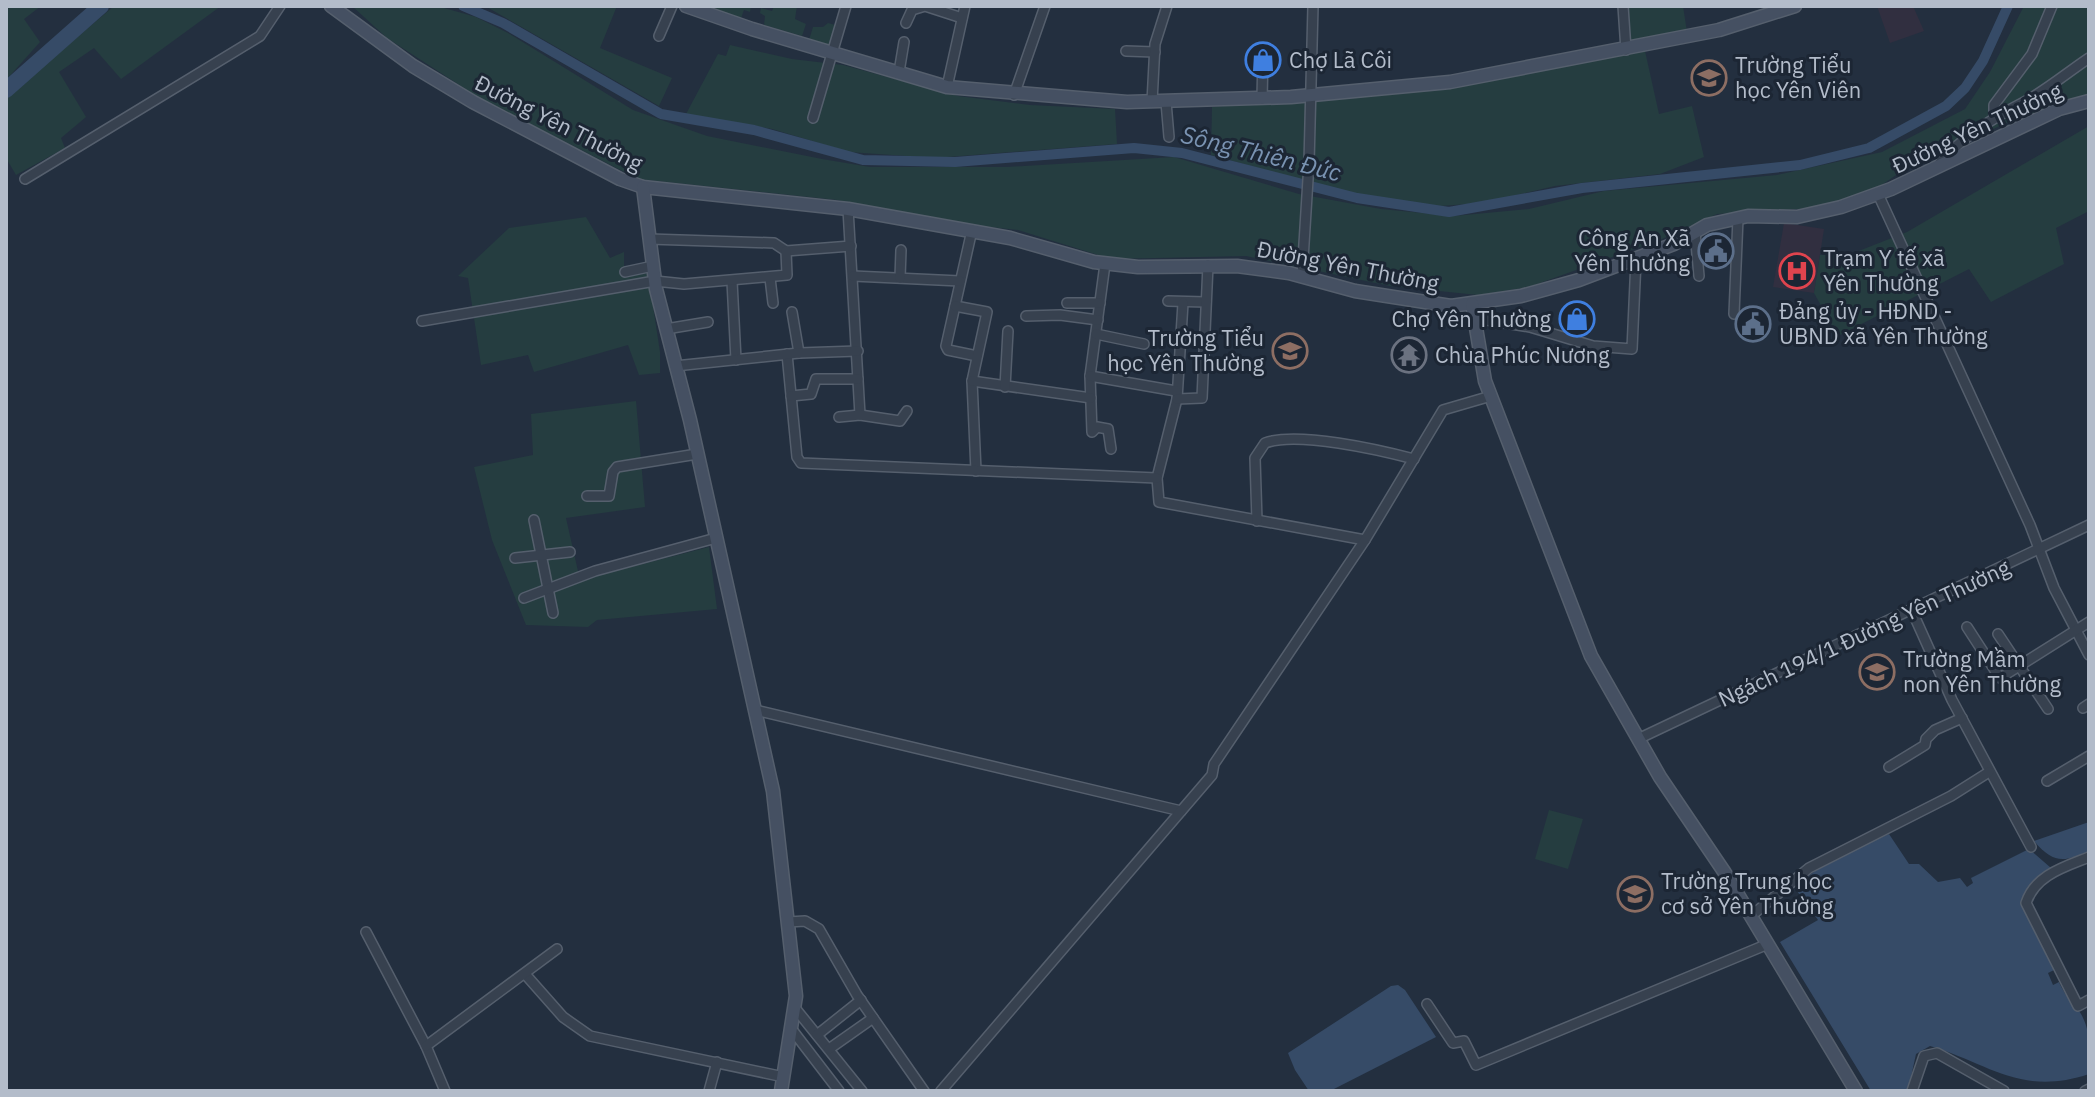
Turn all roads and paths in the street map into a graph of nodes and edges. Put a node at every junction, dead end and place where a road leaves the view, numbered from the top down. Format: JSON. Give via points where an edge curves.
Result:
{"nodes":[{"id":1,"x":280,"y":6,"type":"edge"},
{"id":2,"x":331,"y":6,"type":"edge"},
{"id":3,"x":672,"y":6,"type":"edge"},
{"id":4,"x":686,"y":6,"type":"edge"},
{"id":5,"x":846,"y":6,"type":"edge"},
{"id":6,"x":965,"y":6,"type":"edge"},
{"id":7,"x":1045,"y":6,"type":"edge"},
{"id":8,"x":1167,"y":6,"type":"edge"},
{"id":9,"x":1313,"y":6,"type":"edge"},
{"id":10,"x":1623,"y":6,"type":"edge"},
{"id":11,"x":1795,"y":6,"type":"edge"},
{"id":12,"x":2052,"y":6,"type":"edge"},
{"id":13,"x":962,"y":18,"type":"junction"},
{"id":14,"x":906,"y":23,"type":"dead end"},
{"id":15,"x":659,"y":36,"type":"dead end"},
{"id":16,"x":904,"y":42,"type":"dead end"},
{"id":17,"x":1626,"y":50,"type":"junction"},
{"id":18,"x":835,"y":51,"type":"junction"},
{"id":19,"x":1126,"y":51,"type":"dead end"},
{"id":20,"x":1155,"y":52,"type":"junction"},
{"id":21,"x":1263,"y":55,"type":"dead end"},
{"id":22,"x":2089,"y":58,"type":"edge"},
{"id":23,"x":899,"y":72,"type":"junction"},
{"id":24,"x":947,"y":87,"type":"junction"},
{"id":25,"x":1014,"y":95,"type":"junction"},
{"id":26,"x":1311,"y":96,"type":"junction"},
{"id":27,"x":1262,"y":99,"type":"junction"},
{"id":28,"x":2089,"y":101,"type":"edge"},
{"id":29,"x":1152,"y":102,"type":"junction"},
{"id":30,"x":1166,"y":102,"type":"junction"},
{"id":31,"x":1994,"y":117,"type":"junction"},
{"id":32,"x":813,"y":118,"type":"dead end"},
{"id":33,"x":1169,"y":137,"type":"dead end"},
{"id":34,"x":1940,"y":163,"type":"junction"},
{"id":35,"x":25,"y":179,"type":"dead end"},
{"id":36,"x":643,"y":187,"type":"junction"},
{"id":37,"x":1878,"y":194,"type":"junction"},
{"id":38,"x":848,"y":209,"type":"junction"},
{"id":39,"x":1738,"y":218,"type":"junction"},
{"id":40,"x":972,"y":230,"type":"junction"},
{"id":41,"x":1695,"y":232,"type":"junction"},
{"id":42,"x":649,"y":239,"type":"junction"},
{"id":43,"x":851,"y":246,"type":"junction"},
{"id":44,"x":901,"y":250,"type":"dead end"},
{"id":45,"x":786,"y":251,"type":"junction"},
{"id":46,"x":1636,"y":260,"type":"junction"},
{"id":47,"x":1105,"y":264,"type":"junction"},
{"id":48,"x":1208,"y":265,"type":"junction"},
{"id":49,"x":653,"y":266,"type":"junction"},
{"id":50,"x":625,"y":272,"type":"dead end"},
{"id":51,"x":853,"y":276,"type":"junction"},
{"id":52,"x":1302,"y":276,"type":"junction"},
{"id":53,"x":1699,"y":276,"type":"dead end"},
{"id":54,"x":770,"y":278,"type":"junction"},
{"id":55,"x":900,"y":278,"type":"junction"},
{"id":56,"x":655,"y":281,"type":"junction"},
{"id":57,"x":732,"y":281,"type":"junction"},
{"id":58,"x":960,"y":281,"type":"junction"},
{"id":59,"x":1168,"y":301,"type":"dead end"},
{"id":60,"x":1206,"y":302,"type":"junction"},
{"id":61,"x":773,"y":303,"type":"dead end"},
{"id":62,"x":1067,"y":303,"type":"dead end"},
{"id":63,"x":1100,"y":303,"type":"junction"},
{"id":64,"x":1183,"y":303,"type":"junction"},
{"id":65,"x":1472,"y":304,"type":"junction"},
{"id":66,"x":955,"y":306,"type":"junction"},
{"id":67,"x":792,"y":312,"type":"dead end"},
{"id":68,"x":1734,"y":314,"type":"dead end"},
{"id":69,"x":1026,"y":316,"type":"dead end"},
{"id":70,"x":1474,"y":318,"type":"junction"},
{"id":71,"x":1098,"y":320,"type":"junction"},
{"id":72,"x":422,"y":321,"type":"dead end"},
{"id":73,"x":708,"y":322,"type":"dead end"},
{"id":74,"x":666,"y":329,"type":"junction"},
{"id":75,"x":1008,"y":331,"type":"dead end"},
{"id":76,"x":1096,"y":334,"type":"junction"},
{"id":77,"x":1144,"y":344,"type":"dead end"},
{"id":78,"x":858,"y":351,"type":"junction"},
{"id":79,"x":799,"y":353,"type":"junction"},
{"id":80,"x":787,"y":354,"type":"junction"},
{"id":81,"x":977,"y":356,"type":"junction"},
{"id":82,"x":736,"y":360,"type":"junction"},
{"id":83,"x":675,"y":366,"type":"junction"},
{"id":84,"x":1090,"y":376,"type":"junction"},
{"id":85,"x":858,"y":379,"type":"junction"},
{"id":86,"x":972,"y":381,"type":"junction"},
{"id":87,"x":1005,"y":387,"type":"junction"},
{"id":88,"x":1176,"y":395,"type":"junction"},
{"id":89,"x":791,"y":396,"type":"junction"},
{"id":90,"x":1491,"y":396,"type":"junction"},
{"id":91,"x":1091,"y":398,"type":"junction"},
{"id":92,"x":907,"y":411,"type":"dead end"},
{"id":93,"x":860,"y":415,"type":"junction"},
{"id":94,"x":839,"y":417,"type":"dead end"},
{"id":95,"x":1111,"y":449,"type":"dead end"},
{"id":96,"x":692,"y":455,"type":"junction"},
{"id":97,"x":1414,"y":459,"type":"junction"},
{"id":98,"x":976,"y":471,"type":"junction"},
{"id":99,"x":1157,"y":478,"type":"junction"},
{"id":100,"x":587,"y":496,"type":"dead end"},
{"id":101,"x":534,"y":520,"type":"dead end"},
{"id":102,"x":1257,"y":521,"type":"junction"},
{"id":103,"x":2089,"y":525,"type":"edge"},
{"id":104,"x":716,"y":538,"type":"junction"},
{"id":105,"x":1365,"y":540,"type":"junction"},
{"id":106,"x":2040,"y":551,"type":"junction"},
{"id":107,"x":570,"y":552,"type":"dead end"},
{"id":108,"x":542,"y":556,"type":"junction"},
{"id":109,"x":515,"y":558,"type":"dead end"},
{"id":110,"x":549,"y":588,"type":"junction"},
{"id":111,"x":524,"y":598,"type":"dead end"},
{"id":112,"x":1912,"y":611,"type":"junction"},
{"id":113,"x":553,"y":613,"type":"dead end"},
{"id":114,"x":2089,"y":622,"type":"edge"},
{"id":115,"x":1967,"y":627,"type":"dead end"},
{"id":116,"x":2073,"y":630,"type":"junction"},
{"id":117,"x":1998,"y":634,"type":"dead end"},
{"id":118,"x":2089,"y":655,"type":"edge"},
{"id":119,"x":2019,"y":667,"type":"junction"},
{"id":120,"x":2048,"y":709,"type":"dead end"},
{"id":121,"x":755,"y":710,"type":"junction"},
{"id":122,"x":1962,"y":718,"type":"junction"},
{"id":123,"x":1638,"y":739,"type":"junction"},
{"id":124,"x":2089,"y":756,"type":"edge"},
{"id":125,"x":1889,"y":767,"type":"dead end"},
{"id":126,"x":1989,"y":772,"type":"junction"},
{"id":127,"x":2047,"y":781,"type":"dead end"},
{"id":128,"x":1181,"y":811,"type":"junction"},
{"id":129,"x":2031,"y":847,"type":"dead end"},
{"id":130,"x":2089,"y":857,"type":"edge"},
{"id":131,"x":1751,"y":916,"type":"junction"},
{"id":132,"x":788,"y":922,"type":"junction"},
{"id":133,"x":366,"y":932,"type":"dead end"},
{"id":134,"x":1768,"y":944,"type":"junction"},
{"id":135,"x":557,"y":949,"type":"dead end"},
{"id":136,"x":525,"y":974,"type":"junction"},
{"id":137,"x":861,"y":1000,"type":"junction"},
{"id":138,"x":2089,"y":1000,"type":"edge"},
{"id":139,"x":1427,"y":1004,"type":"dead end"},
{"id":140,"x":795,"y":1008,"type":"junction"},
{"id":141,"x":873,"y":1018,"type":"junction"},
{"id":142,"x":793,"y":1031,"type":"junction"},
{"id":143,"x":817,"y":1035,"type":"junction"},
{"id":144,"x":426,"y":1046,"type":"junction"},
{"id":145,"x":829,"y":1049,"type":"junction"},
{"id":146,"x":717,"y":1062,"type":"junction"},
{"id":147,"x":784,"y":1077,"type":"junction"},
{"id":148,"x":445,"y":1091,"type":"edge"},
{"id":149,"x":709,"y":1091,"type":"edge"},
{"id":150,"x":781,"y":1091,"type":"edge"},
{"id":151,"x":839,"y":1091,"type":"edge"},
{"id":152,"x":862,"y":1091,"type":"edge"},
{"id":153,"x":924,"y":1091,"type":"edge"},
{"id":154,"x":941,"y":1091,"type":"edge"},
{"id":155,"x":1856,"y":1091,"type":"edge"},
{"id":156,"x":1912,"y":1091,"type":"edge"},
{"id":157,"x":2004,"y":1091,"type":"edge"}],
"edges":[{"from":1,"to":35,"type":"street","via":[[260,36]]},
{"from":2,"to":36,"type":"main road","name":"Đường Yên Thường","via":[[473,102]]},
{"from":3,"to":15,"type":"street"},
{"from":4,"to":18,"type":"main road"},
{"from":5,"to":18,"type":"street"},
{"from":6,"to":13,"type":"street"},
{"from":7,"to":25,"type":"street"},
{"from":8,"to":20,"type":"street"},
{"from":9,"to":26,"type":"street"},
{"from":10,"to":17,"type":"street"},
{"from":11,"to":17,"type":"main road","via":[[1719,30]]},
{"from":12,"to":31,"type":"street","via":[[2032,54],[1994,105]]},
{"from":13,"to":14,"type":"street","via":[[925,6],[912,10]]},
{"from":13,"to":24,"type":"street"},
{"from":16,"to":23,"type":"street"},
{"from":17,"to":26,"type":"main road","via":[[1450,82]]},
{"from":18,"to":23,"type":"main road"},
{"from":18,"to":32,"type":"street"},
{"from":19,"to":20,"type":"street"},
{"from":20,"to":29,"type":"street"},
{"from":21,"to":27,"type":"street"},
{"from":22,"to":31,"type":"street"},
{"from":23,"to":24,"type":"main road"},
{"from":24,"to":25,"type":"main road"},
{"from":25,"to":29,"type":"main road"},
{"from":26,"to":27,"type":"main road"},
{"from":26,"to":52,"type":"street"},
{"from":27,"to":30,"type":"main road"},
{"from":28,"to":34,"type":"main road","name":"Đường Yên Thường","via":[[2059,109]]},
{"from":29,"to":30,"type":"main road"},
{"from":30,"to":33,"type":"street"},
{"from":31,"to":34,"type":"street"},
{"from":34,"to":37,"type":"main road","name":"Đường Yên Thường"},
{"from":36,"to":38,"type":"main road","name":"Đường Yên Thường"},
{"from":36,"to":42,"type":"main road"},
{"from":37,"to":39,"type":"main road","name":"Đường Yên Thường","via":[[1797,217]]},
{"from":37,"to":106,"type":"street"},
{"from":38,"to":40,"type":"main road","name":"Đường Yên Thường"},
{"from":38,"to":43,"type":"street"},
{"from":39,"to":41,"type":"main road","name":"Đường Yên Thường"},
{"from":39,"to":68,"type":"street"},
{"from":40,"to":47,"type":"main road","name":"Đường Yên Thường"},
{"from":40,"to":58,"type":"street"},
{"from":41,"to":46,"type":"main road","name":"Đường Yên Thường"},
{"from":41,"to":53,"type":"street"},
{"from":42,"to":45,"type":"street","via":[[774,243]]},
{"from":42,"to":49,"type":"main road"},
{"from":43,"to":45,"type":"street"},
{"from":43,"to":51,"type":"street"},
{"from":44,"to":55,"type":"street"},
{"from":45,"to":54,"type":"street","via":[[787,275]]},
{"from":46,"to":65,"type":"main road","name":"Đường Yên Thường","via":[[1565,284]]},
{"from":46,"to":70,"type":"street","via":[[1632,349],[1593,346],[1530,327]]},
{"from":47,"to":48,"type":"main road","name":"Đường Yên Thường"},
{"from":47,"to":63,"type":"street"},
{"from":48,"to":52,"type":"main road","name":"Đường Yên Thường"},
{"from":48,"to":60,"type":"street"},
{"from":49,"to":50,"type":"street"},
{"from":49,"to":56,"type":"main road"},
{"from":51,"to":55,"type":"street"},
{"from":51,"to":78,"type":"street"},
{"from":52,"to":65,"type":"main road","name":"Đường Yên Thường","via":[[1355,291],[1451,306]]},
{"from":54,"to":57,"type":"street"},
{"from":54,"to":61,"type":"street"},
{"from":55,"to":58,"type":"street"},
{"from":56,"to":57,"type":"street"},
{"from":56,"to":72,"type":"street"},
{"from":56,"to":74,"type":"main road"},
{"from":57,"to":82,"type":"street"},
{"from":58,"to":66,"type":"street"},
{"from":59,"to":64,"type":"street"},
{"from":60,"to":64,"type":"street"},
{"from":60,"to":88,"type":"street","via":[[1202,398]]},
{"from":62,"to":63,"type":"street"},
{"from":63,"to":71,"type":"street"},
{"from":64,"to":88,"type":"street"},
{"from":65,"to":70,"type":"main road"},
{"from":66,"to":81,"type":"street","via":[[948,350]]},
{"from":66,"to":81,"type":"street","via":[[987,312]]},
{"from":67,"to":79,"type":"street"},
{"from":69,"to":71,"type":"street"},
{"from":70,"to":90,"type":"main road"},
{"from":71,"to":76,"type":"street"},
{"from":73,"to":74,"type":"street"},
{"from":74,"to":83,"type":"main road"},
{"from":75,"to":87,"type":"street"},
{"from":76,"to":77,"type":"street"},
{"from":76,"to":84,"type":"street"},
{"from":78,"to":79,"type":"street"},
{"from":78,"to":85,"type":"street"},
{"from":79,"to":80,"type":"street"},
{"from":80,"to":82,"type":"street"},
{"from":80,"to":89,"type":"street"},
{"from":81,"to":86,"type":"street"},
{"from":82,"to":83,"type":"street"},
{"from":83,"to":96,"type":"main road"},
{"from":84,"to":88,"type":"street"},
{"from":84,"to":91,"type":"street"},
{"from":85,"to":89,"type":"street","via":[[816,379],[811,394]]},
{"from":85,"to":93,"type":"street"},
{"from":86,"to":87,"type":"street"},
{"from":86,"to":98,"type":"street"},
{"from":87,"to":91,"type":"street"},
{"from":88,"to":99,"type":"street"},
{"from":89,"to":98,"type":"street","via":[[801,463]]},
{"from":90,"to":97,"type":"street","via":[[1443,410]]},
{"from":90,"to":123,"type":"main road","via":[[1591,656]]},
{"from":91,"to":95,"type":"street","via":[[1092,432],[1108,429]]},
{"from":92,"to":93,"type":"street","via":[[900,421]]},
{"from":93,"to":94,"type":"street"},
{"from":96,"to":100,"type":"street","via":[[617,467],[609,496]]},
{"from":96,"to":104,"type":"main road"},
{"from":97,"to":102,"type":"street","via":[[1319,443],[1265,443],[1255,458]]},
{"from":97,"to":105,"type":"street"},
{"from":98,"to":99,"type":"street"},
{"from":99,"to":102,"type":"street","via":[[1159,502]]},
{"from":101,"to":108,"type":"street"},
{"from":102,"to":105,"type":"street"},
{"from":103,"to":106,"type":"street","name":"Ngách 194/1 Đường Yên Thường"},
{"from":104,"to":110,"type":"street"},
{"from":104,"to":121,"type":"main road"},
{"from":105,"to":128,"type":"street","via":[[1214,764],[1212,775]]},
{"from":106,"to":112,"type":"street","name":"Ngách 194/1 Đường Yên Thường"},
{"from":106,"to":116,"type":"street"},
{"from":107,"to":108,"type":"street"},
{"from":108,"to":109,"type":"street"},
{"from":108,"to":110,"type":"street"},
{"from":110,"to":111,"type":"street"},
{"from":110,"to":113,"type":"street"},
{"from":112,"to":122,"type":"street"},
{"from":112,"to":123,"type":"street","name":"Ngách 194/1 Đường Yên Thường"},
{"from":114,"to":116,"type":"street"},
{"from":115,"to":119,"type":"street","via":[[2000,678]]},
{"from":116,"to":118,"type":"street"},
{"from":116,"to":119,"type":"street"},
{"from":117,"to":119,"type":"street"},
{"from":119,"to":120,"type":"street"},
{"from":121,"to":128,"type":"street"},
{"from":121,"to":132,"type":"main road","via":[[773,791]]},
{"from":122,"to":125,"type":"street","via":[[1935,730],[1925,745]]},
{"from":122,"to":126,"type":"street"},
{"from":123,"to":131,"type":"main road"},
{"from":124,"to":127,"type":"street"},
{"from":126,"to":129,"type":"street"},
{"from":126,"to":131,"type":"street","via":[[1809,868]]},
{"from":128,"to":154,"type":"street"},
{"from":130,"to":138,"type":"street","via":[[2045,877],[2026,903],[2078,1006]]},
{"from":131,"to":134,"type":"main road"},
{"from":132,"to":137,"type":"street","via":[[805,921],[819,929]]},
{"from":132,"to":140,"type":"main road"},
{"from":133,"to":144,"type":"street"},
{"from":134,"to":139,"type":"street","via":[[1476,1065],[1464,1041],[1453,1043]]},
{"from":134,"to":155,"type":"main road"},
{"from":135,"to":136,"type":"street"},
{"from":136,"to":144,"type":"street"},
{"from":136,"to":146,"type":"street","via":[[563,1017],[590,1036]]},
{"from":137,"to":141,"type":"street"},
{"from":137,"to":143,"type":"street"},
{"from":140,"to":142,"type":"main road"},
{"from":140,"to":143,"type":"street"},
{"from":141,"to":145,"type":"street"},
{"from":141,"to":153,"type":"street"},
{"from":142,"to":147,"type":"main road"},
{"from":142,"to":151,"type":"street"},
{"from":143,"to":145,"type":"street"},
{"from":144,"to":148,"type":"street"},
{"from":145,"to":152,"type":"street"},
{"from":146,"to":147,"type":"street"},
{"from":146,"to":149,"type":"street"},
{"from":147,"to":150,"type":"main road"},
{"from":156,"to":157,"type":"street","via":[[1924,1056],[1937,1053]]}]}
